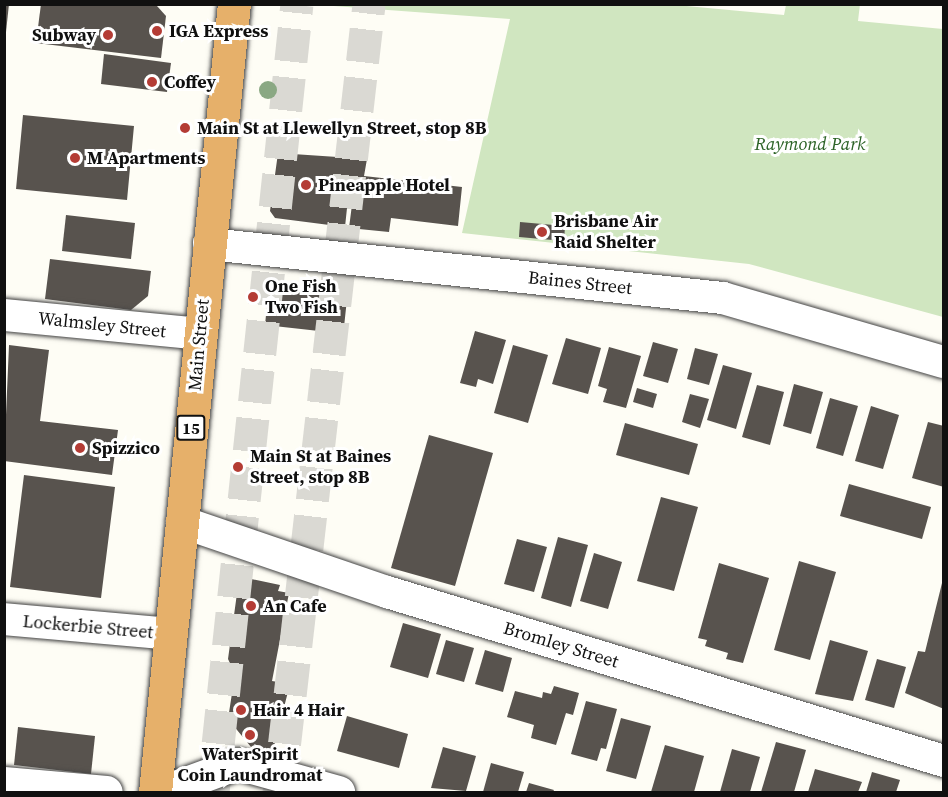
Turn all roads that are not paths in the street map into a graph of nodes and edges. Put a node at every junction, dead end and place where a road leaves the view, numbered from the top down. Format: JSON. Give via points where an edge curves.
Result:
{"nodes":[{"id":1,"x":234,"y":4,"type":"edge"},
{"id":2,"x":209,"y":244,"type":"junction"},
{"id":3,"x":4,"y":315,"type":"edge"},
{"id":4,"x":200,"y":334,"type":"junction"},
{"id":5,"x":944,"y":362,"type":"edge"},
{"id":6,"x":182,"y":522,"type":"junction"},
{"id":7,"x":4,"y":619,"type":"edge"},
{"id":8,"x":171,"y":634,"type":"junction"},
{"id":9,"x":944,"y":761,"type":"edge"},
{"id":10,"x":4,"y":783,"type":"edge"},
{"id":11,"x":107,"y":792,"type":"edge"},
{"id":12,"x":155,"y":792,"type":"edge"},
{"id":13,"x":162,"y":792,"type":"edge"},
{"id":14,"x":339,"y":792,"type":"edge"}],
"edges":[{"from":1,"to":2,"type":"highway","name":"Main Street","number":"15"},
{"from":2,"to":4,"type":"highway","name":"Main Street","number":"15"},
{"from":2,"to":5,"type":"street","name":"Baines Street","via":[[723,298]]},
{"from":3,"to":4,"type":"street","name":"Walmsley Street"},
{"from":4,"to":6,"type":"highway","name":"Main Street","number":"15"},
{"from":6,"to":8,"type":"highway","name":"Main Street","number":"15"},
{"from":6,"to":9,"type":"street","name":"Bromley Street","via":[[387,592]]},
{"from":7,"to":8,"type":"street","name":"Lockerbie Street"},
{"from":8,"to":12,"type":"highway","name":"Main Street","number":"15"},
{"from":10,"to":11,"type":"street"},
{"from":13,"to":14,"type":"street","via":[[238,764]]}]}
